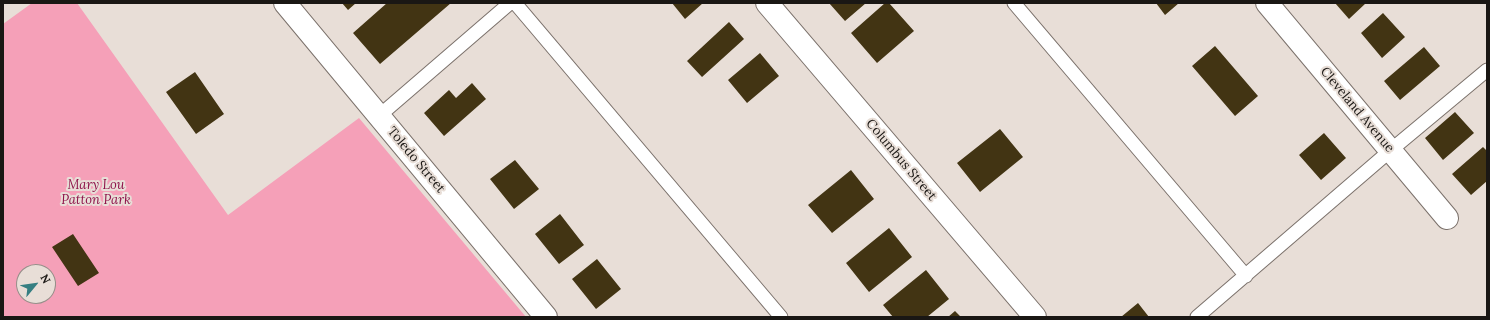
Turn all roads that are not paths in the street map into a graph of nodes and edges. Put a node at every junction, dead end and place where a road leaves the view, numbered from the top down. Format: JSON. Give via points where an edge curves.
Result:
{"nodes":[{"id":1,"x":285,"y":3,"type":"edge"},
{"id":2,"x":510,"y":3,"type":"edge"},
{"id":3,"x":515,"y":3,"type":"edge"},
{"id":4,"x":767,"y":3,"type":"edge"},
{"id":5,"x":1014,"y":3,"type":"edge"},
{"id":6,"x":1267,"y":3,"type":"edge"},
{"id":7,"x":1487,"y":70,"type":"edge"},
{"id":8,"x":379,"y":116,"type":"junction"},
{"id":9,"x":1391,"y":150,"type":"junction"},
{"id":10,"x":1447,"y":218,"type":"dead end"},
{"id":11,"x":1246,"y":276,"type":"junction"},
{"id":12,"x":546,"y":317,"type":"edge"},
{"id":13,"x":781,"y":317,"type":"edge"},
{"id":14,"x":1035,"y":317,"type":"edge"},
{"id":15,"x":1197,"y":317,"type":"edge"}],
"edges":[{"from":1,"to":8,"type":"street","name":"Toledo Street"},
{"from":2,"to":8,"type":"lane"},
{"from":3,"to":13,"type":"lane"},
{"from":4,"to":14,"type":"street","name":"Columbus Street"},
{"from":5,"to":11,"type":"lane"},
{"from":6,"to":9,"type":"street","name":"Cleveland Avenue"},
{"from":7,"to":9,"type":"lane"},
{"from":8,"to":12,"type":"street","name":"Toledo Street"},
{"from":9,"to":10,"type":"street","name":"Cleveland Avenue"},
{"from":9,"to":11,"type":"lane"},
{"from":11,"to":15,"type":"lane"}]}
